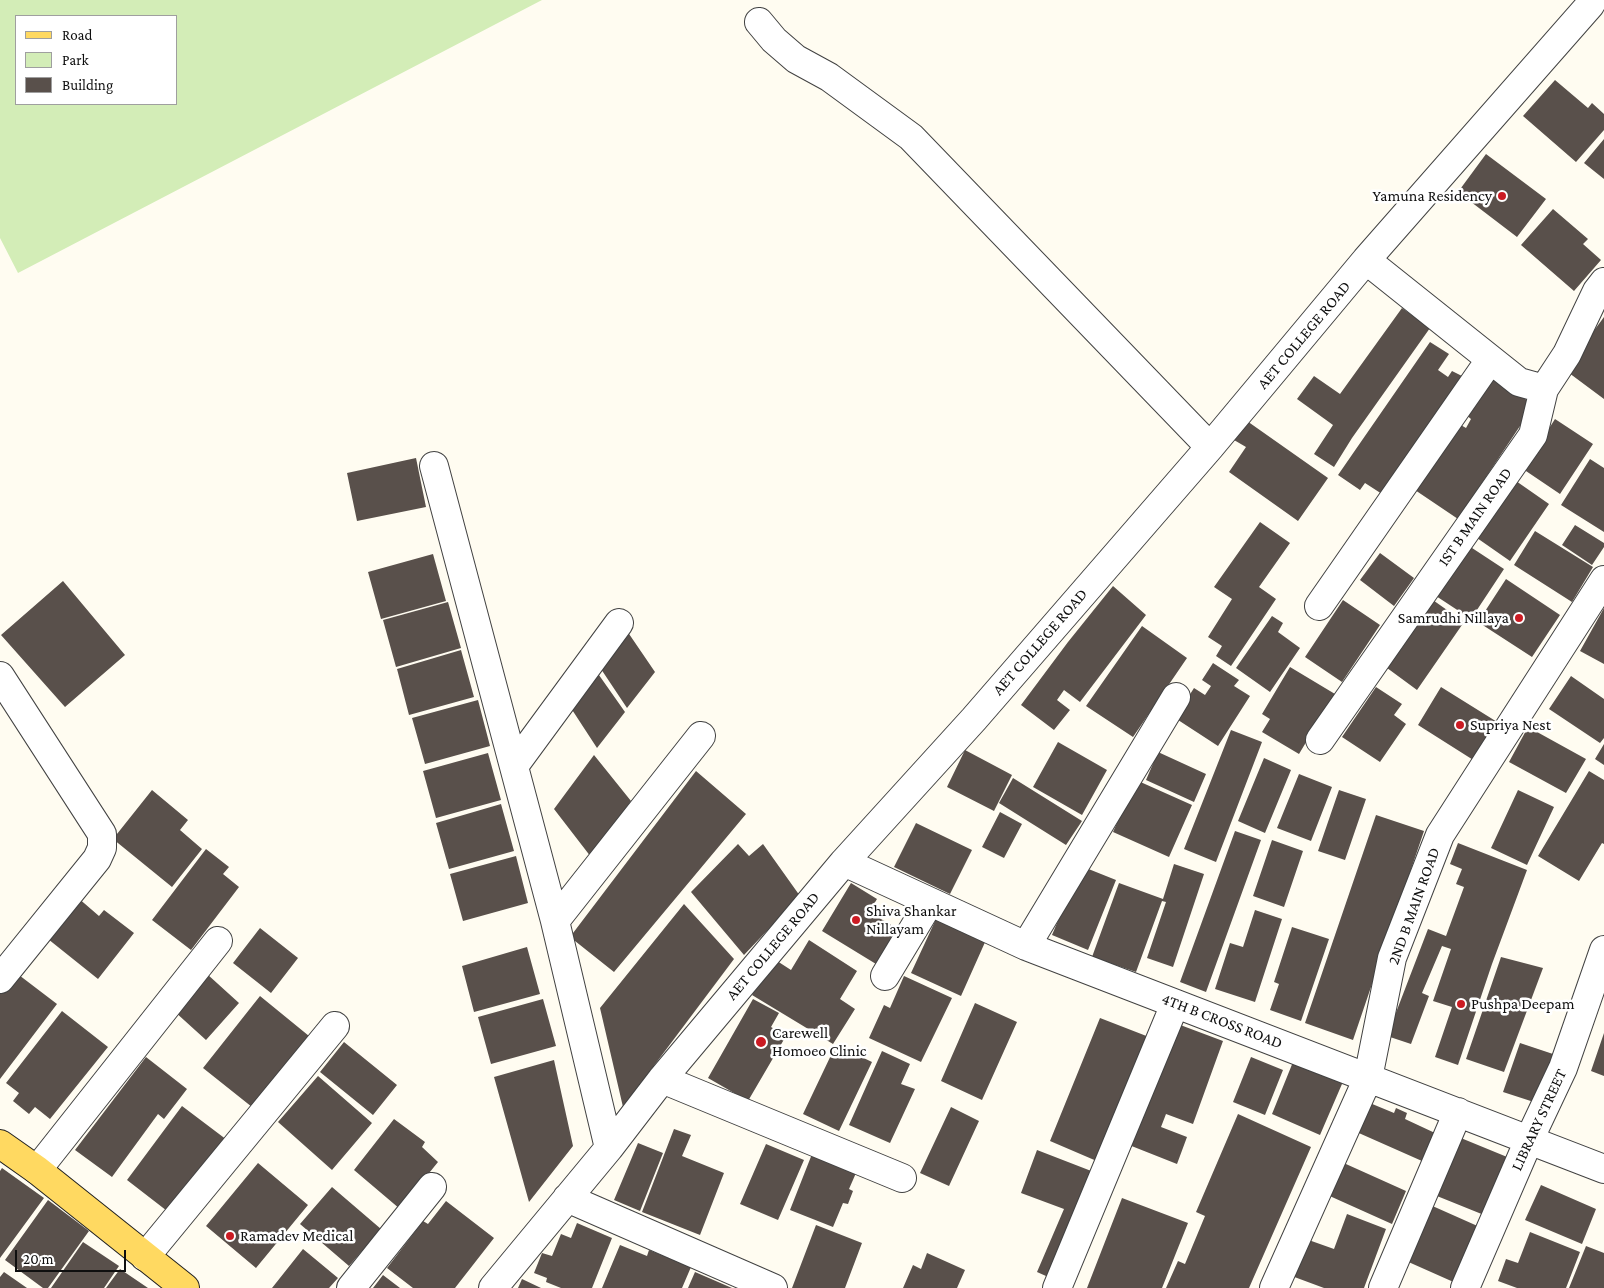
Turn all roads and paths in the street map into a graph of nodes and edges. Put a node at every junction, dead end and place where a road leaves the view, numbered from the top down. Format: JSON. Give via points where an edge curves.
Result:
{"nodes":[{"id":1,"x":1593,"y":0,"type":"edge"},
{"id":2,"x":759,"y":22,"type":"dead end"},
{"id":3,"x":1366,"y":260,"type":"junction"},
{"id":4,"x":1604,"y":282,"type":"edge"},
{"id":5,"x":1490,"y":360,"type":"junction"},
{"id":6,"x":1544,"y":389,"type":"junction"},
{"id":7,"x":1210,"y":447,"type":"junction"},
{"id":8,"x":434,"y":466,"type":"dead end"},
{"id":9,"x":1604,"y":580,"type":"edge"},
{"id":10,"x":1319,"y":606,"type":"dead end"},
{"id":11,"x":619,"y":623,"type":"dead end"},
{"id":12,"x":0,"y":676,"type":"edge"},
{"id":13,"x":1176,"y":697,"type":"dead end"},
{"id":14,"x":702,"y":736,"type":"dead end"},
{"id":15,"x":1320,"y":740,"type":"dead end"},
{"id":16,"x":514,"y":766,"type":"junction"},
{"id":17,"x":844,"y":862,"type":"junction"},
{"id":18,"x":929,"y":903,"type":"junction"},
{"id":19,"x":555,"y":921,"type":"junction"},
{"id":20,"x":218,"y":941,"type":"dead end"},
{"id":21,"x":1026,"y":946,"type":"junction"},
{"id":22,"x":1604,"y":950,"type":"edge"},
{"id":23,"x":885,"y":976,"type":"dead end"},
{"id":24,"x":0,"y":979,"type":"edge"},
{"id":25,"x":1175,"y":1004,"type":"junction"},
{"id":26,"x":335,"y":1026,"type":"dead end"},
{"id":27,"x":1368,"y":1078,"type":"junction"},
{"id":28,"x":662,"y":1079,"type":"junction"},
{"id":29,"x":1458,"y":1112,"type":"junction"},
{"id":30,"x":1528,"y":1140,"type":"junction"},
{"id":31,"x":0,"y":1144,"type":"edge"},
{"id":32,"x":609,"y":1148,"type":"junction"},
{"id":33,"x":1604,"y":1169,"type":"edge"},
{"id":34,"x":37,"y":1170,"type":"junction"},
{"id":35,"x":902,"y":1178,"type":"dead end"},
{"id":36,"x":432,"y":1187,"type":"dead end"},
{"id":37,"x":567,"y":1198,"type":"junction"},
{"id":38,"x":145,"y":1257,"type":"junction"},
{"id":39,"x":185,"y":1288,"type":"edge"},
{"id":40,"x":351,"y":1288,"type":"edge"},
{"id":41,"x":493,"y":1288,"type":"edge"},
{"id":42,"x":773,"y":1288,"type":"edge"},
{"id":43,"x":1056,"y":1288,"type":"edge"},
{"id":44,"x":1274,"y":1288,"type":"edge"},
{"id":45,"x":1383,"y":1288,"type":"edge"},
{"id":46,"x":1465,"y":1288,"type":"edge"}],
"edges":[{"from":1,"to":3,"type":"street","name":"AET COLLEGE ROAD"},
{"from":2,"to":7,"type":"street","via":[[796,59],[829,77],[911,137]]},
{"from":3,"to":5,"type":"street"},
{"from":3,"to":7,"type":"street","name":"AET COLLEGE ROAD"},
{"from":4,"to":6,"type":"street","name":"1ST B MAIN ROAD","via":[[1596,291],[1567,354]]},
{"from":5,"to":6,"type":"street","via":[[1519,382]]},
{"from":5,"to":10,"type":"street"},
{"from":6,"to":15,"type":"street","name":"1ST B MAIN ROAD","via":[[1532,435]]},
{"from":7,"to":17,"type":"street","name":"AET COLLEGE ROAD","via":[[974,719]]},
{"from":8,"to":16,"type":"street"},
{"from":9,"to":27,"type":"street","name":"2ND B MAIN ROAD","via":[[1440,835],[1392,958]]},
{"from":11,"to":16,"type":"street"},
{"from":12,"to":24,"type":"street","via":[[102,834],[102,848]]},
{"from":13,"to":21,"type":"street"},
{"from":14,"to":19,"type":"street"},
{"from":16,"to":19,"type":"street"},
{"from":17,"to":18,"type":"street","name":"4TH B CROSS ROAD"},
{"from":17,"to":28,"type":"street","name":"AET COLLEGE ROAD"},
{"from":18,"to":21,"type":"street","name":"4TH B CROSS ROAD"},
{"from":18,"to":23,"type":"street"},
{"from":19,"to":32,"type":"street"},
{"from":20,"to":34,"type":"street"},
{"from":21,"to":25,"type":"street","name":"4TH B CROSS ROAD"},
{"from":22,"to":30,"type":"street","name":"LIBRARY STREET","via":[[1564,1068]]},
{"from":25,"to":27,"type":"street","name":"4TH B CROSS ROAD"},
{"from":25,"to":43,"type":"street"},
{"from":26,"to":38,"type":"street"},
{"from":27,"to":29,"type":"street","name":"4TH B CROSS ROAD"},
{"from":27,"to":44,"type":"street","name":"2ND B MAIN ROAD"},
{"from":28,"to":32,"type":"street","name":"AET COLLEGE ROAD"},
{"from":28,"to":35,"type":"street"},
{"from":29,"to":30,"type":"street","name":"4TH B CROSS ROAD"},
{"from":29,"to":45,"type":"street"},
{"from":30,"to":33,"type":"street","name":"4TH B CROSS ROAD"},
{"from":30,"to":46,"type":"street","name":"LIBRARY STREET"},
{"from":31,"to":34,"type":"main road"},
{"from":32,"to":37,"type":"street","name":"AET COLLEGE ROAD"},
{"from":34,"to":38,"type":"main road"},
{"from":36,"to":40,"type":"street"},
{"from":37,"to":41,"type":"street","name":"AET COLLEGE ROAD"},
{"from":37,"to":42,"type":"street"},
{"from":38,"to":39,"type":"main road"}]}
